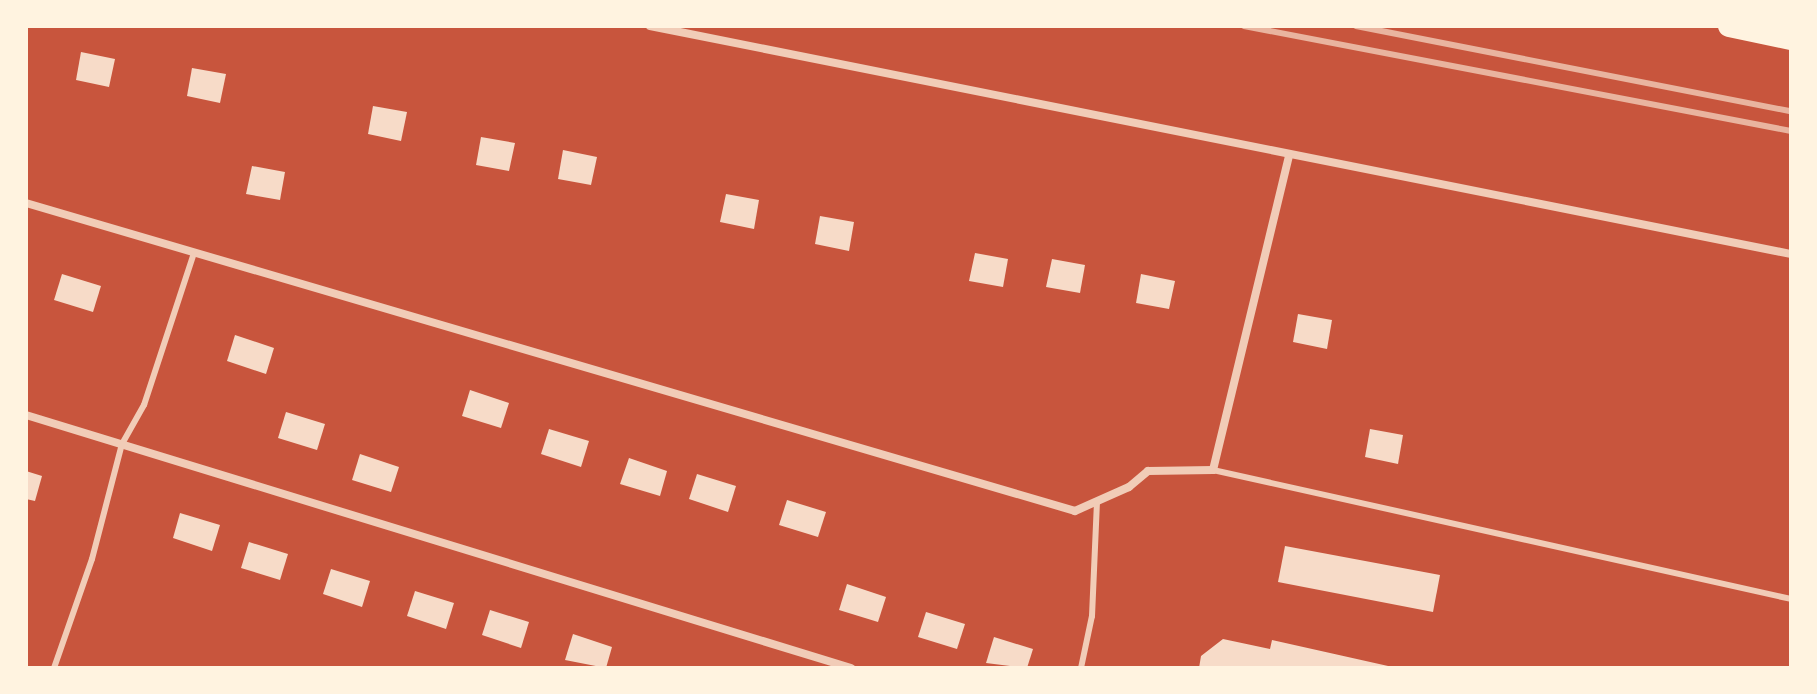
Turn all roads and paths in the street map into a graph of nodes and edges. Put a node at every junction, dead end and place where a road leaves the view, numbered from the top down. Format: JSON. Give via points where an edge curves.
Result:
{"nodes":[{"id":1,"x":650,"y":26,"type":"edge"},
{"id":2,"x":1729,"y":26,"type":"edge"},
{"id":3,"x":1791,"y":39,"type":"edge"},
{"id":4,"x":1289,"y":155,"type":"junction"},
{"id":5,"x":26,"y":203,"type":"edge"},
{"id":6,"x":194,"y":253,"type":"junction"},
{"id":7,"x":1791,"y":254,"type":"edge"},
{"id":8,"x":26,"y":415,"type":"edge"},
{"id":9,"x":122,"y":444,"type":"junction"},
{"id":10,"x":1213,"y":470,"type":"junction"},
{"id":11,"x":1097,"y":501,"type":"junction"},
{"id":12,"x":1791,"y":599,"type":"edge"},
{"id":13,"x":54,"y":668,"type":"edge"},
{"id":14,"x":851,"y":668,"type":"edge"},
{"id":15,"x":1081,"y":668,"type":"edge"}],
"edges":[{"from":1,"to":4,"type":"street"},
{"from":2,"to":3,"type":"highway"},
{"from":4,"to":7,"type":"street"},
{"from":4,"to":10,"type":"street"},
{"from":5,"to":6,"type":"street"},
{"from":6,"to":9,"type":"lane","via":[[144,405]]},
{"from":6,"to":11,"type":"street","via":[[961,480],[1075,511]]},
{"from":8,"to":9,"type":"street"},
{"from":9,"to":13,"type":"lane","via":[[92,559]]},
{"from":9,"to":14,"type":"street"},
{"from":10,"to":11,"type":"street","via":[[1148,471]]},
{"from":10,"to":12,"type":"lane"},
{"from":11,"to":15,"type":"lane","via":[[1092,616]]}]}
